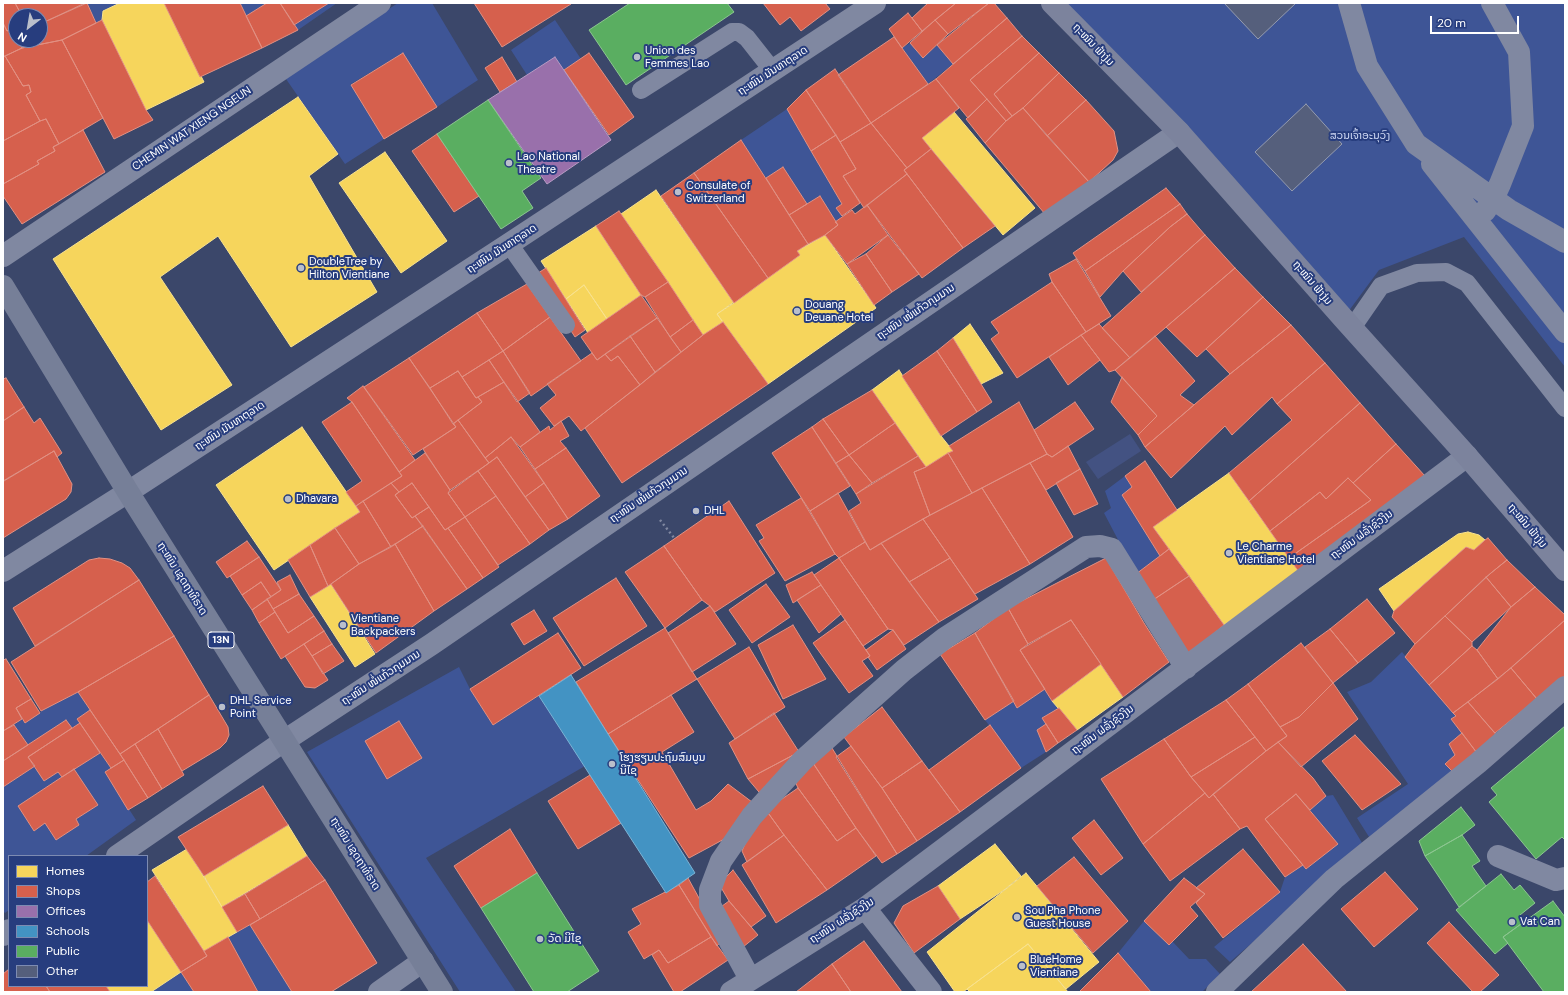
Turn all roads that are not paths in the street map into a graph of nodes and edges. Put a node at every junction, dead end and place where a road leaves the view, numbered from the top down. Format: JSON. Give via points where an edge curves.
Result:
{"nodes":[{"id":1,"x":380,"y":3,"type":"edge"},
{"id":2,"x":875,"y":3,"type":"edge"},
{"id":3,"x":1052,"y":3,"type":"edge"},
{"id":4,"x":1349,"y":3,"type":"edge"},
{"id":5,"x":1492,"y":3,"type":"edge"},
{"id":6,"x":773,"y":71,"type":"junction"},
{"id":7,"x":641,"y":90,"type":"dead end"},
{"id":8,"x":1179,"y":132,"type":"junction"},
{"id":9,"x":1416,"y":144,"type":"junction"},
{"id":10,"x":1493,"y":199,"type":"junction"},
{"id":11,"x":1478,"y":222,"type":"junction"},
{"id":12,"x":1565,"y":242,"type":"edge"},
{"id":13,"x":509,"y":244,"type":"junction"},
{"id":14,"x":3,"y":256,"type":"edge"},
{"id":15,"x":3,"y":286,"type":"edge"},
{"id":16,"x":566,"y":325,"type":"dead end"},
{"id":17,"x":1352,"y":328,"type":"junction"},
{"id":18,"x":1565,"y":332,"type":"edge"},
{"id":19,"x":1565,"y":408,"type":"edge"},
{"id":20,"x":1467,"y":456,"type":"junction"},
{"id":21,"x":128,"y":492,"type":"junction"},
{"id":22,"x":1565,"y":570,"type":"edge"},
{"id":23,"x":3,"y":571,"type":"edge"},
{"id":24,"x":1186,"y":668,"type":"junction"},
{"id":25,"x":1565,"y":687,"type":"edge"},
{"id":26,"x":284,"y":741,"type":"junction"},
{"id":27,"x":118,"y":855,"type":"edge"},
{"id":28,"x":1498,"y":856,"type":"dead end"},
{"id":29,"x":1565,"y":878,"type":"edge"},
{"id":30,"x":865,"y":908,"type":"junction"},
{"id":31,"x":423,"y":961,"type":"junction"},
{"id":32,"x":750,"y":979,"type":"junction"},
{"id":33,"x":379,"y":992,"type":"edge"},
{"id":34,"x":442,"y":992,"type":"edge"},
{"id":35,"x":731,"y":992,"type":"edge"},
{"id":36,"x":931,"y":992,"type":"edge"},
{"id":37,"x":1217,"y":992,"type":"edge"}],
"edges":[{"from":1,"to":14,"type":"street","name":"CHEMIN WAT XIENG NGEUN"},
{"from":2,"to":6,"type":"street","name":"ຖະໜົນ ມັນທາຕຸລາດ"},
{"from":3,"to":8,"type":"street","name":"ຖະໝົນ ຟ້າງຸ່ມ"},
{"from":4,"to":9,"type":"street","via":[[1367,66]]},
{"from":5,"to":10,"type":"street","via":[[1519,52],[1523,126]]},
{"from":6,"to":7,"type":"lane","via":[[747,38],[739,32],[732,32]]},
{"from":6,"to":13,"type":"street","name":"ຖະໜົນ ມັນທາຕຸລາດ"},
{"from":8,"to":17,"type":"street","name":"ຖະໝົນ ຟ້າງຸ່ມ"},
{"from":8,"to":26,"type":"street","name":"ຖະໜົນ ໜໍ່ແກ້ວກຸມມານ","via":[[432,644]]},
{"from":9,"to":10,"type":"street"},
{"from":9,"to":11,"type":"street"},
{"from":10,"to":11,"type":"street"},
{"from":10,"to":12,"type":"street"},
{"from":11,"to":18,"type":"street"},
{"from":13,"to":16,"type":"lane"},
{"from":13,"to":21,"type":"street","name":"ຖະໜົນ ມັນທາຕຸລາດ"},
{"from":15,"to":21,"type":"highway","name":"ຖະໜົນ ເຊດຖາທິຣາດ","number":"13N"},
{"from":17,"to":19,"type":"lane","via":[[1381,286],[1417,273],[1446,272],[1467,283]]},
{"from":17,"to":20,"type":"street","name":"ຖະໝົນ ຟ້າງຸ່ມ"},
{"from":20,"to":22,"type":"street","name":"ຖະໝົນ ຟ້າງຸ່ມ"},
{"from":20,"to":24,"type":"street","name":"ຖະໜົນ ຝລັ່ງຊົວງິນ"},
{"from":21,"to":23,"type":"street","name":"ຖະໜົນ ມັນທາຕຸລາດ"},
{"from":21,"to":26,"type":"highway","name":"ຖະໜົນ ເຊດຖາທິຣາດ","number":"13N"},
{"from":24,"to":30,"type":"street","name":"ຖະໜົນ ຝລັ່ງຊົວງິນ"},
{"from":24,"to":32,"type":"street","via":[[1112,549],[1100,546],[1086,547],[945,638],[904,670],[803,760],[752,816],[721,861],[710,890],[710,905]]},
{"from":25,"to":37,"type":"street","via":[[1478,763],[1334,879]]},
{"from":26,"to":27,"type":"street","name":"ຖະໜົນ ໜໍ່ແກ້ວກຸມມານ"},
{"from":26,"to":31,"type":"highway","name":"ຖະໜົນ ເຊດຖາທິຣາດ","number":"13N"},
{"from":28,"to":29,"type":"street","via":[[1556,880]]},
{"from":30,"to":32,"type":"street","name":"ຖະໜົນ ຝລັ່ງຊົວງິນ"},
{"from":30,"to":36,"type":"street"},
{"from":31,"to":33,"type":"street"},
{"from":31,"to":34,"type":"highway","name":"ຖະໜົນ ເຊດຖາທິຣາດ","number":"13N"},
{"from":32,"to":35,"type":"street","name":"ຖະໜົນ ຝລັ່ງຊົວງິນ"}]}
